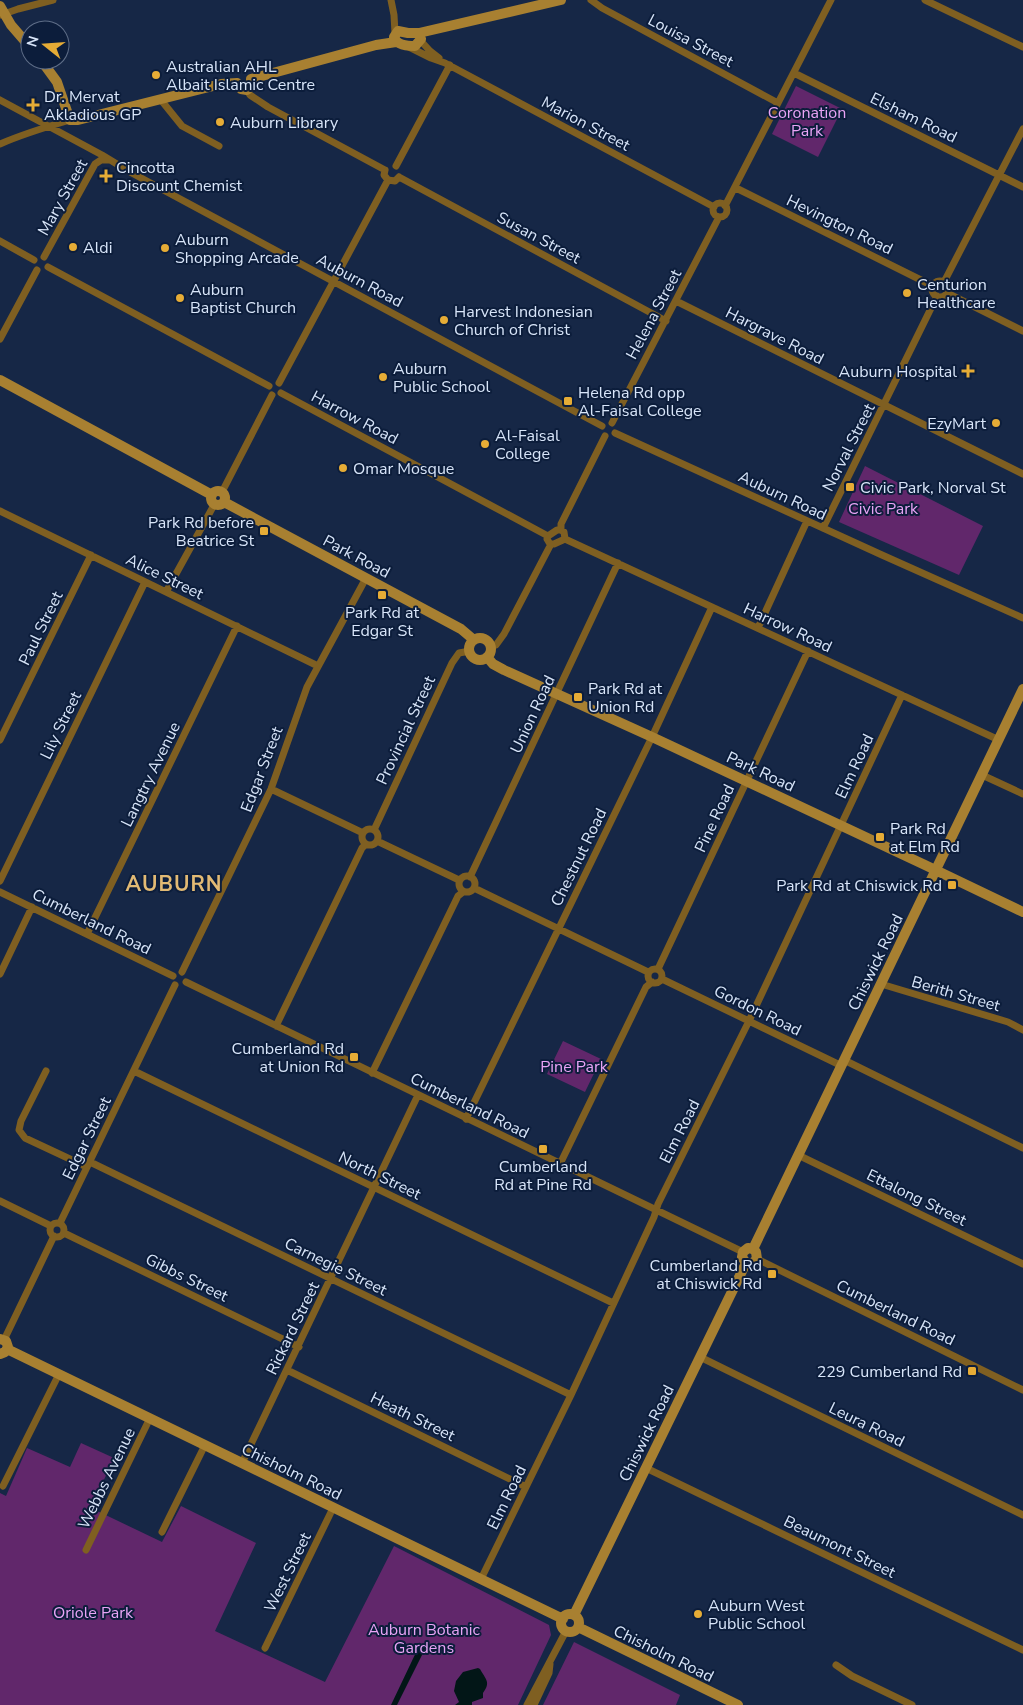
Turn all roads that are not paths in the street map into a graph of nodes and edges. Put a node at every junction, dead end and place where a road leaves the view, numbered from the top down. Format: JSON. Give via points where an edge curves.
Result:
{"nodes":[{"id":1,"x":53,"y":0,"type":"edge"},
{"id":2,"x":391,"y":0,"type":"edge"},
{"id":3,"x":561,"y":0,"type":"edge"},
{"id":4,"x":591,"y":0,"type":"edge"},
{"id":5,"x":831,"y":0,"type":"edge"},
{"id":6,"x":925,"y":0,"type":"edge"},
{"id":7,"x":1,"y":14,"type":"edge"},
{"id":8,"x":20,"y":35,"type":"edge"},
{"id":9,"x":397,"y":36,"type":"junction"},
{"id":10,"x":420,"y":38,"type":"junction"},
{"id":11,"x":407,"y":46,"type":"junction"},
{"id":12,"x":1023,"y":47,"type":"edge"},
{"id":13,"x":447,"y":64,"type":"junction"},
{"id":14,"x":48,"y":70,"type":"edge"},
{"id":15,"x":794,"y":72,"type":"junction"},
{"id":16,"x":251,"y":79,"type":"junction"},
{"id":17,"x":238,"y":83,"type":"junction"},
{"id":18,"x":247,"y":90,"type":"junction"},
{"id":19,"x":0,"y":100,"type":"edge"},
{"id":20,"x":161,"y":100,"type":"junction"},
{"id":21,"x":778,"y":103,"type":"junction"},
{"id":22,"x":33,"y":117,"type":"junction"},
{"id":23,"x":70,"y":120,"type":"junction"},
{"id":24,"x":51,"y":127,"type":"junction"},
{"id":25,"x":1023,"y":129,"type":"edge"},
{"id":26,"x":29,"y":132,"type":"junction"},
{"id":27,"x":0,"y":144,"type":"edge"},
{"id":28,"x":219,"y":146,"type":"dead end"},
{"id":29,"x":110,"y":160,"type":"junction"},
{"id":30,"x":396,"y":166,"type":"junction"},
{"id":31,"x":384,"y":170,"type":"junction"},
{"id":32,"x":1000,"y":175,"type":"junction"},
{"id":33,"x":399,"y":177,"type":"junction"},
{"id":34,"x":388,"y":180,"type":"junction"},
{"id":35,"x":1023,"y":187,"type":"edge"},
{"id":36,"x":736,"y":188,"type":"junction"},
{"id":37,"x":725,"y":206,"type":"junction"},
{"id":38,"x":714,"y":207,"type":"junction"},
{"id":39,"x":719,"y":217,"type":"junction"},
{"id":40,"x":0,"y":241,"type":"edge"},
{"id":41,"x":44,"y":257,"type":"junction"},
{"id":42,"x":34,"y":260,"type":"junction"},
{"id":43,"x":48,"y":267,"type":"junction"},
{"id":44,"x":37,"y":270,"type":"junction"},
{"id":45,"x":333,"y":282,"type":"junction"},
{"id":46,"x":944,"y":282,"type":"junction"},
{"id":47,"x":933,"y":286,"type":"junction"},
{"id":48,"x":947,"y":293,"type":"junction"},
{"id":49,"x":937,"y":296,"type":"junction"},
{"id":50,"x":676,"y":301,"type":"junction"},
{"id":51,"x":666,"y":320,"type":"junction"},
{"id":52,"x":1023,"y":331,"type":"edge"},
{"id":53,"x":0,"y":339,"type":"edge"},
{"id":54,"x":0,"y":380,"type":"edge"},
{"id":55,"x":279,"y":384,"type":"junction"},
{"id":56,"x":269,"y":386,"type":"junction"},
{"id":57,"x":281,"y":393,"type":"junction"},
{"id":58,"x":272,"y":396,"type":"junction"},
{"id":59,"x":884,"y":404,"type":"junction"},
{"id":60,"x":612,"y":423,"type":"junction"},
{"id":61,"x":602,"y":426,"type":"junction"},
{"id":62,"x":615,"y":433,"type":"junction"},
{"id":63,"x":605,"y":436,"type":"junction"},
{"id":64,"x":1023,"y":474,"type":"edge"},
{"id":65,"x":218,"y":498,"type":"junction"},
{"id":66,"x":0,"y":511,"type":"edge"},
{"id":67,"x":807,"y":521,"type":"junction"},
{"id":68,"x":823,"y":528,"type":"junction"},
{"id":69,"x":561,"y":530,"type":"junction"},
{"id":70,"x":548,"y":536,"type":"junction"},
{"id":71,"x":564,"y":539,"type":"junction"},
{"id":72,"x":551,"y":544,"type":"junction"},
{"id":73,"x":90,"y":555,"type":"junction"},
{"id":74,"x":618,"y":563,"type":"junction"},
{"id":75,"x":366,"y":578,"type":"junction"},
{"id":76,"x":145,"y":582,"type":"junction"},
{"id":77,"x":166,"y":592,"type":"junction"},
{"id":78,"x":712,"y":607,"type":"junction"},
{"id":79,"x":1023,"y":618,"type":"edge"},
{"id":80,"x":237,"y":626,"type":"junction"},
{"id":81,"x":758,"y":628,"type":"junction"},
{"id":82,"x":474,"y":640,"type":"junction"},
{"id":83,"x":490,"y":646,"type":"junction"},
{"id":84,"x":470,"y":651,"type":"junction"},
{"id":85,"x":808,"y":651,"type":"junction"},
{"id":86,"x":487,"y":657,"type":"junction"},
{"id":87,"x":318,"y":666,"type":"junction"},
{"id":88,"x":1023,"y":689,"type":"edge"},
{"id":89,"x":557,"y":694,"type":"junction"},
{"id":90,"x":902,"y":695,"type":"junction"},
{"id":91,"x":652,"y":737,"type":"junction"},
{"id":92,"x":0,"y":740,"type":"edge"},
{"id":93,"x":998,"y":740,"type":"junction"},
{"id":94,"x":982,"y":775,"type":"junction"},
{"id":95,"x":746,"y":781,"type":"junction"},
{"id":96,"x":271,"y":789,"type":"junction"},
{"id":97,"x":1023,"y":794,"type":"edge"},
{"id":98,"x":842,"y":826,"type":"junction"},
{"id":99,"x":374,"y":830,"type":"junction"},
{"id":100,"x":363,"y":833,"type":"junction"},
{"id":101,"x":377,"y":841,"type":"junction"},
{"id":102,"x":366,"y":844,"type":"junction"},
{"id":103,"x":936,"y":870,"type":"junction"},
{"id":104,"x":470,"y":876,"type":"junction"},
{"id":105,"x":460,"y":880,"type":"junction"},
{"id":106,"x":0,"y":881,"type":"edge"},
{"id":107,"x":474,"y":888,"type":"junction"},
{"id":108,"x":0,"y":892,"type":"edge"},
{"id":109,"x":463,"y":892,"type":"junction"},
{"id":110,"x":32,"y":908,"type":"junction"},
{"id":111,"x":1023,"y":912,"type":"edge"},
{"id":112,"x":559,"y":929,"type":"junction"},
{"id":113,"x":87,"y":934,"type":"junction"},
{"id":114,"x":658,"y":969,"type":"junction"},
{"id":115,"x":182,"y":972,"type":"junction"},
{"id":116,"x":648,"y":972,"type":"junction"},
{"id":117,"x":0,"y":974,"type":"edge"},
{"id":118,"x":173,"y":976,"type":"junction"},
{"id":119,"x":662,"y":979,"type":"junction"},
{"id":120,"x":186,"y":982,"type":"junction"},
{"id":121,"x":652,"y":982,"type":"junction"},
{"id":122,"x":881,"y":984,"type":"junction"},
{"id":123,"x":175,"y":985,"type":"junction"},
{"id":124,"x":749,"y":1021,"type":"junction"},
{"id":125,"x":276,"y":1026,"type":"junction"},
{"id":126,"x":1023,"y":1030,"type":"edge"},
{"id":127,"x":843,"y":1063,"type":"junction"},
{"id":128,"x":46,"y":1071,"type":"dead end"},
{"id":129,"x":134,"y":1071,"type":"junction"},
{"id":130,"x":372,"y":1072,"type":"junction"},
{"id":131,"x":418,"y":1095,"type":"junction"},
{"id":132,"x":466,"y":1118,"type":"junction"},
{"id":133,"x":1023,"y":1148,"type":"edge"},
{"id":134,"x":798,"y":1155,"type":"junction"},
{"id":135,"x":560,"y":1164,"type":"junction"},
{"id":136,"x":89,"y":1165,"type":"junction"},
{"id":137,"x":374,"y":1187,"type":"junction"},
{"id":138,"x":0,"y":1201,"type":"edge"},
{"id":139,"x":656,"y":1211,"type":"junction"},
{"id":140,"x":60,"y":1223,"type":"junction"},
{"id":141,"x":51,"y":1226,"type":"junction"},
{"id":142,"x":64,"y":1233,"type":"junction"},
{"id":143,"x":54,"y":1236,"type":"junction"},
{"id":144,"x":748,"y":1250,"type":"junction"},
{"id":145,"x":757,"y":1259,"type":"junction"},
{"id":146,"x":746,"y":1263,"type":"junction"},
{"id":147,"x":1023,"y":1264,"type":"edge"},
{"id":148,"x":331,"y":1279,"type":"junction"},
{"id":149,"x":613,"y":1304,"type":"junction"},
{"id":150,"x":3,"y":1345,"type":"edge"},
{"id":151,"x":299,"y":1347,"type":"junction"},
{"id":152,"x":700,"y":1357,"type":"junction"},
{"id":153,"x":287,"y":1370,"type":"junction"},
{"id":154,"x":59,"y":1374,"type":"junction"},
{"id":155,"x":1023,"y":1390,"type":"edge"},
{"id":156,"x":571,"y":1395,"type":"junction"},
{"id":157,"x":150,"y":1418,"type":"junction"},
{"id":158,"x":205,"y":1445,"type":"junction"},
{"id":159,"x":242,"y":1463,"type":"junction"},
{"id":160,"x":646,"y":1468,"type":"junction"},
{"id":161,"x":4,"y":1486,"type":"dead end"},
{"id":162,"x":526,"y":1487,"type":"junction"},
{"id":163,"x":333,"y":1508,"type":"junction"},
{"id":164,"x":1023,"y":1515,"type":"edge"},
{"id":165,"x":162,"y":1532,"type":"dead end"},
{"id":166,"x":86,"y":1550,"type":"dead end"},
{"id":167,"x":481,"y":1580,"type":"junction"},
{"id":168,"x":574,"y":1616,"type":"junction"},
{"id":169,"x":563,"y":1619,"type":"junction"},
{"id":170,"x":578,"y":1627,"type":"junction"},
{"id":171,"x":566,"y":1631,"type":"junction"},
{"id":172,"x":265,"y":1648,"type":"dead end"},
{"id":173,"x":1023,"y":1650,"type":"edge"},
{"id":174,"x":550,"y":1664,"type":"junction"},
{"id":175,"x":836,"y":1665,"type":"dead end"},
{"id":176,"x":528,"y":1705,"type":"edge"},
{"id":177,"x":534,"y":1705,"type":"edge"},
{"id":178,"x":738,"y":1705,"type":"edge"},
{"id":179,"x":912,"y":1705,"type":"edge"}],
"edges":[{"from":1,"to":7,"type":"street"},
{"from":2,"to":9,"type":"street"},
{"from":3,"to":10,"type":"street","via":[[440,29]]},
{"from":4,"to":21,"type":"street","name":"Louisa Street"},
{"from":5,"to":15,"type":"street"},
{"from":6,"to":12,"type":"street"},
{"from":7,"to":8,"type":"street"},
{"from":9,"to":10,"type":"street","via":[[408,33]]},
{"from":9,"to":11,"type":"street"},
{"from":9,"to":16,"type":"street","via":[[376,45]]},
{"from":10,"to":11,"type":"street","via":[[415,46]]},
{"from":10,"to":13,"type":"street","name":"Marion Street"},
{"from":11,"to":13,"type":"street","name":"Marion Street"},
{"from":13,"to":30,"type":"street"},
{"from":13,"to":38,"type":"street","name":"Marion Street"},
{"from":14,"to":23,"type":"street","via":[[57,82]]},
{"from":15,"to":21,"type":"street"},
{"from":15,"to":32,"type":"street","name":"Elsham Road"},
{"from":16,"to":17,"type":"street","via":[[241,76]]},
{"from":16,"to":18,"type":"street","via":[[252,85]]},
{"from":17,"to":18,"type":"street","via":[[241,89]]},
{"from":17,"to":20,"type":"street","via":[[221,84]]},
{"from":18,"to":31,"type":"street","via":[[268,107]]},
{"from":19,"to":22,"type":"street","name":"Auburn Road"},
{"from":20,"to":23,"type":"street"},
{"from":20,"to":28,"type":"street","via":[[182,126]]},
{"from":21,"to":36,"type":"street"},
{"from":22,"to":24,"type":"street","name":"Auburn Road"},
{"from":22,"to":26,"type":"street","via":[[34,124]]},
{"from":23,"to":24,"type":"street"},
{"from":24,"to":26,"type":"street"},
{"from":24,"to":29,"type":"street","name":"Auburn Road"},
{"from":25,"to":32,"type":"street"},
{"from":26,"to":27,"type":"street"},
{"from":29,"to":41,"type":"street","name":"Mary Street","via":[[94,164]]},
{"from":29,"to":45,"type":"street","name":"Auburn Road"},
{"from":30,"to":31,"type":"street","via":[[391,165]]},
{"from":30,"to":33,"type":"street"},
{"from":31,"to":34,"type":"street","via":[[384,177]]},
{"from":32,"to":35,"type":"street","name":"Elsham Road"},
{"from":32,"to":46,"type":"street"},
{"from":33,"to":34,"type":"street"},
{"from":33,"to":51,"type":"street","name":"Susan Street"},
{"from":34,"to":45,"type":"street"},
{"from":36,"to":37,"type":"street"},
{"from":36,"to":47,"type":"street","name":"Hevington Road"},
{"from":37,"to":38,"type":"street","via":[[719,204]]},
{"from":37,"to":39,"type":"street","via":[[726,214]]},
{"from":38,"to":39,"type":"street","via":[[714,213]]},
{"from":39,"to":50,"type":"street","name":"Helena Street"},
{"from":40,"to":42,"type":"street"},
{"from":41,"to":42,"type":"street"},
{"from":41,"to":43,"type":"street"},
{"from":42,"to":44,"type":"street"},
{"from":43,"to":44,"type":"street","via":[[43,271]]},
{"from":43,"to":56,"type":"street"},
{"from":44,"to":53,"type":"street"},
{"from":45,"to":55,"type":"street"},
{"from":45,"to":61,"type":"street","name":"Auburn Road"},
{"from":46,"to":47,"type":"street"},
{"from":46,"to":48,"type":"street"},
{"from":47,"to":49,"type":"street","via":[[932,291]]},
{"from":48,"to":49,"type":"street"},
{"from":48,"to":52,"type":"street"},
{"from":49,"to":59,"type":"street","name":"Norval Street"},
{"from":50,"to":51,"type":"street","name":"Helena Street"},
{"from":50,"to":59,"type":"street","name":"Hargrave Road"},
{"from":51,"to":60,"type":"street","name":"Helena Street"},
{"from":54,"to":65,"type":"street","name":"Park Road"},
{"from":55,"to":56,"type":"street"},
{"from":55,"to":57,"type":"street"},
{"from":56,"to":58,"type":"street"},
{"from":57,"to":58,"type":"street"},
{"from":57,"to":70,"type":"street","name":"Harrow Road"},
{"from":58,"to":65,"type":"street"},
{"from":59,"to":64,"type":"street","name":"Hargrave Road"},
{"from":59,"to":68,"type":"street","name":"Norval Street"},
{"from":60,"to":61,"type":"street"},
{"from":60,"to":62,"type":"street"},
{"from":61,"to":63,"type":"street"},
{"from":62,"to":63,"type":"street"},
{"from":62,"to":67,"type":"street","name":"Auburn Road"},
{"from":63,"to":69,"type":"street","via":[[561,524]]},
{"from":65,"to":75,"type":"street","name":"Park Road"},
{"from":65,"to":77,"type":"street"},
{"from":66,"to":73,"type":"street","name":"Alice Street"},
{"from":67,"to":68,"type":"street","name":"Auburn Road"},
{"from":67,"to":81,"type":"street"},
{"from":68,"to":79,"type":"street","name":"Auburn Road"},
{"from":69,"to":70,"type":"street"},
{"from":69,"to":71,"type":"street","via":[[565,534]]},
{"from":70,"to":72,"type":"street"},
{"from":71,"to":72,"type":"street"},
{"from":71,"to":74,"type":"street","name":"Harrow Road"},
{"from":72,"to":83,"type":"street","via":[[504,634],[496,645]]},
{"from":73,"to":76,"type":"street","name":"Alice Street"},
{"from":73,"to":92,"type":"street","name":"Paul Street"},
{"from":74,"to":78,"type":"street","name":"Harrow Road"},
{"from":74,"to":89,"type":"street","name":"Union Road"},
{"from":75,"to":82,"type":"street","name":"Park Road","via":[[461,629]]},
{"from":75,"to":87,"type":"street","name":"Edgar Street"},
{"from":76,"to":77,"type":"street","name":"Alice Street"},
{"from":76,"to":106,"type":"street","name":"Lily Street"},
{"from":77,"to":80,"type":"street","name":"Alice Street"},
{"from":78,"to":81,"type":"street","name":"Harrow Road"},
{"from":78,"to":91,"type":"street","name":"Chestnut Road"},
{"from":80,"to":87,"type":"street","name":"Alice Street"},
{"from":80,"to":113,"type":"street","name":"Langtry Avenue"},
{"from":81,"to":85,"type":"street","name":"Harrow Road"},
{"from":82,"to":83,"type":"street","via":[[483,639]]},
{"from":82,"to":84,"type":"street"},
{"from":83,"to":86,"type":"street"},
{"from":84,"to":86,"type":"street","via":[[476,659]]},
{"from":84,"to":99,"type":"street","name":"Provincial Street","via":[[459,653],[452,663]]},
{"from":85,"to":90,"type":"street","name":"Harrow Road"},
{"from":85,"to":95,"type":"street","name":"Pine Road"},
{"from":86,"to":89,"type":"street","name":"Park Road","via":[[498,667]]},
{"from":87,"to":96,"type":"street","name":"Edgar Street","via":[[298,709]]},
{"from":88,"to":93,"type":"street","name":"Chiswick Road"},
{"from":89,"to":91,"type":"street","name":"Park Road"},
{"from":89,"to":104,"type":"street","name":"Union Road"},
{"from":90,"to":93,"type":"street","name":"Harrow Road"},
{"from":90,"to":98,"type":"street","name":"Elm Road"},
{"from":91,"to":95,"type":"street","name":"Park Road"},
{"from":91,"to":112,"type":"street","name":"Chestnut Road"},
{"from":93,"to":94,"type":"street","name":"Chiswick Road"},
{"from":94,"to":97,"type":"street"},
{"from":94,"to":103,"type":"street","name":"Chiswick Road"},
{"from":95,"to":98,"type":"street","name":"Park Road"},
{"from":95,"to":114,"type":"street","name":"Pine Road"},
{"from":96,"to":100,"type":"street"},
{"from":96,"to":115,"type":"street","name":"Edgar Street"},
{"from":98,"to":103,"type":"street","name":"Park Road"},
{"from":98,"to":124,"type":"street","name":"Elm Road"},
{"from":99,"to":100,"type":"street"},
{"from":99,"to":101,"type":"street"},
{"from":100,"to":102,"type":"street"},
{"from":101,"to":102,"type":"street"},
{"from":101,"to":105,"type":"street"},
{"from":102,"to":125,"type":"street"},
{"from":103,"to":111,"type":"street","name":"Park Road"},
{"from":103,"to":122,"type":"street","name":"Chiswick Road"},
{"from":104,"to":105,"type":"street"},
{"from":104,"to":107,"type":"street","via":[[474,880]]},
{"from":105,"to":109,"type":"street"},
{"from":107,"to":109,"type":"street"},
{"from":107,"to":112,"type":"street"},
{"from":108,"to":110,"type":"street","name":"Cumberland Road"},
{"from":109,"to":130,"type":"street","via":[[458,896]]},
{"from":110,"to":113,"type":"street","name":"Cumberland Road"},
{"from":110,"to":117,"type":"street"},
{"from":112,"to":116,"type":"street"},
{"from":112,"to":132,"type":"street","name":"Chestnut Road"},
{"from":113,"to":118,"type":"street","name":"Cumberland Road"},
{"from":114,"to":116,"type":"street"},
{"from":114,"to":119,"type":"street","via":[[662,972]]},
{"from":115,"to":118,"type":"street"},
{"from":115,"to":120,"type":"street"},
{"from":116,"to":121,"type":"street"},
{"from":118,"to":123,"type":"street"},
{"from":119,"to":121,"type":"street"},
{"from":119,"to":124,"type":"street","name":"Gordon Road"},
{"from":120,"to":123,"type":"street"},
{"from":120,"to":125,"type":"street","name":"Cumberland Road"},
{"from":121,"to":135,"type":"street","via":[[646,988]]},
{"from":122,"to":126,"type":"street","name":"Berith Street","via":[[1008,1022]]},
{"from":122,"to":127,"type":"street","name":"Chiswick Road"},
{"from":123,"to":129,"type":"street","name":"Edgar Street"},
{"from":124,"to":127,"type":"street","name":"Gordon Road"},
{"from":124,"to":139,"type":"street","name":"Elm Road"},
{"from":125,"to":130,"type":"street","name":"Cumberland Road"},
{"from":127,"to":133,"type":"street","name":"Gordon Road"},
{"from":127,"to":134,"type":"street","name":"Chiswick Road"},
{"from":128,"to":136,"type":"street","name":"Carnegie Street","via":[[18,1130],[25,1138]]},
{"from":129,"to":136,"type":"street","name":"Edgar Street"},
{"from":129,"to":137,"type":"street","name":"North Street"},
{"from":130,"to":131,"type":"street","name":"Cumberland Road"},
{"from":131,"to":132,"type":"street","name":"Cumberland Road"},
{"from":131,"to":137,"type":"street","name":"Rickard Street"},
{"from":132,"to":135,"type":"street","name":"Cumberland Road"},
{"from":134,"to":144,"type":"street","name":"Chiswick Road"},
{"from":134,"to":147,"type":"street","name":"Ettalong Street"},
{"from":135,"to":139,"type":"street","name":"Cumberland Road"},
{"from":136,"to":140,"type":"street","name":"Edgar Street"},
{"from":136,"to":148,"type":"street","name":"Carnegie Street"},
{"from":137,"to":148,"type":"street","name":"Rickard Street"},
{"from":137,"to":149,"type":"street","name":"North Street"},
{"from":138,"to":141,"type":"street"},
{"from":139,"to":144,"type":"street","name":"Cumberland Road"},
{"from":139,"to":149,"type":"street","name":"Elm Road"},
{"from":140,"to":141,"type":"street","via":[[55,1222]]},
{"from":140,"to":142,"type":"street"},
{"from":141,"to":143,"type":"street","via":[[50,1232]]},
{"from":142,"to":143,"type":"street"},
{"from":142,"to":151,"type":"street","name":"Gibbs Street"},
{"from":143,"to":150,"type":"street"},
{"from":144,"to":145,"type":"street","via":[[756,1252]]},
{"from":144,"to":146,"type":"street","via":[[742,1257]]},
{"from":145,"to":146,"type":"street","via":[[751,1264]]},
{"from":145,"to":155,"type":"street","name":"Cumberland Road"},
{"from":146,"to":152,"type":"street","name":"Chiswick Road"},
{"from":148,"to":151,"type":"street","name":"Rickard Street"},
{"from":148,"to":156,"type":"street","name":"Carnegie Street"},
{"from":149,"to":156,"type":"street","name":"Elm Road"},
{"from":150,"to":154,"type":"street","name":"Chisholm Road"},
{"from":151,"to":153,"type":"street","name":"Rickard Street"},
{"from":152,"to":160,"type":"street","name":"Chiswick Road"},
{"from":152,"to":164,"type":"street","name":"Leura Road"},
{"from":153,"to":159,"type":"street","name":"Rickard Street"},
{"from":153,"to":162,"type":"street","name":"Heath Street"},
{"from":154,"to":157,"type":"street","name":"Chisholm Road"},
{"from":154,"to":161,"type":"street"},
{"from":156,"to":162,"type":"street","name":"Elm Road"},
{"from":157,"to":158,"type":"street","name":"Chisholm Road"},
{"from":157,"to":166,"type":"street","name":"Webbs Avenue"},
{"from":158,"to":159,"type":"street","name":"Chisholm Road"},
{"from":158,"to":165,"type":"street"},
{"from":159,"to":163,"type":"street","name":"Chisholm Road"},
{"from":160,"to":168,"type":"street","name":"Chiswick Road"},
{"from":160,"to":173,"type":"street","name":"Beaumont Street"},
{"from":162,"to":167,"type":"street","name":"Elm Road"},
{"from":163,"to":167,"type":"street","name":"Chisholm Road"},
{"from":163,"to":172,"type":"street","name":"West Street"},
{"from":167,"to":169,"type":"street","name":"Chisholm Road"},
{"from":168,"to":169,"type":"street"},
{"from":168,"to":170,"type":"street","via":[[579,1622]]},
{"from":169,"to":171,"type":"street","via":[[562,1627]]},
{"from":170,"to":171,"type":"street","via":[[574,1631]]},
{"from":170,"to":178,"type":"street","name":"Chisholm Road"},
{"from":171,"to":174,"type":"street"},
{"from":174,"to":176,"type":"street"},
{"from":174,"to":177,"type":"street","via":[[550,1673]]},
{"from":175,"to":179,"type":"street"}]}
